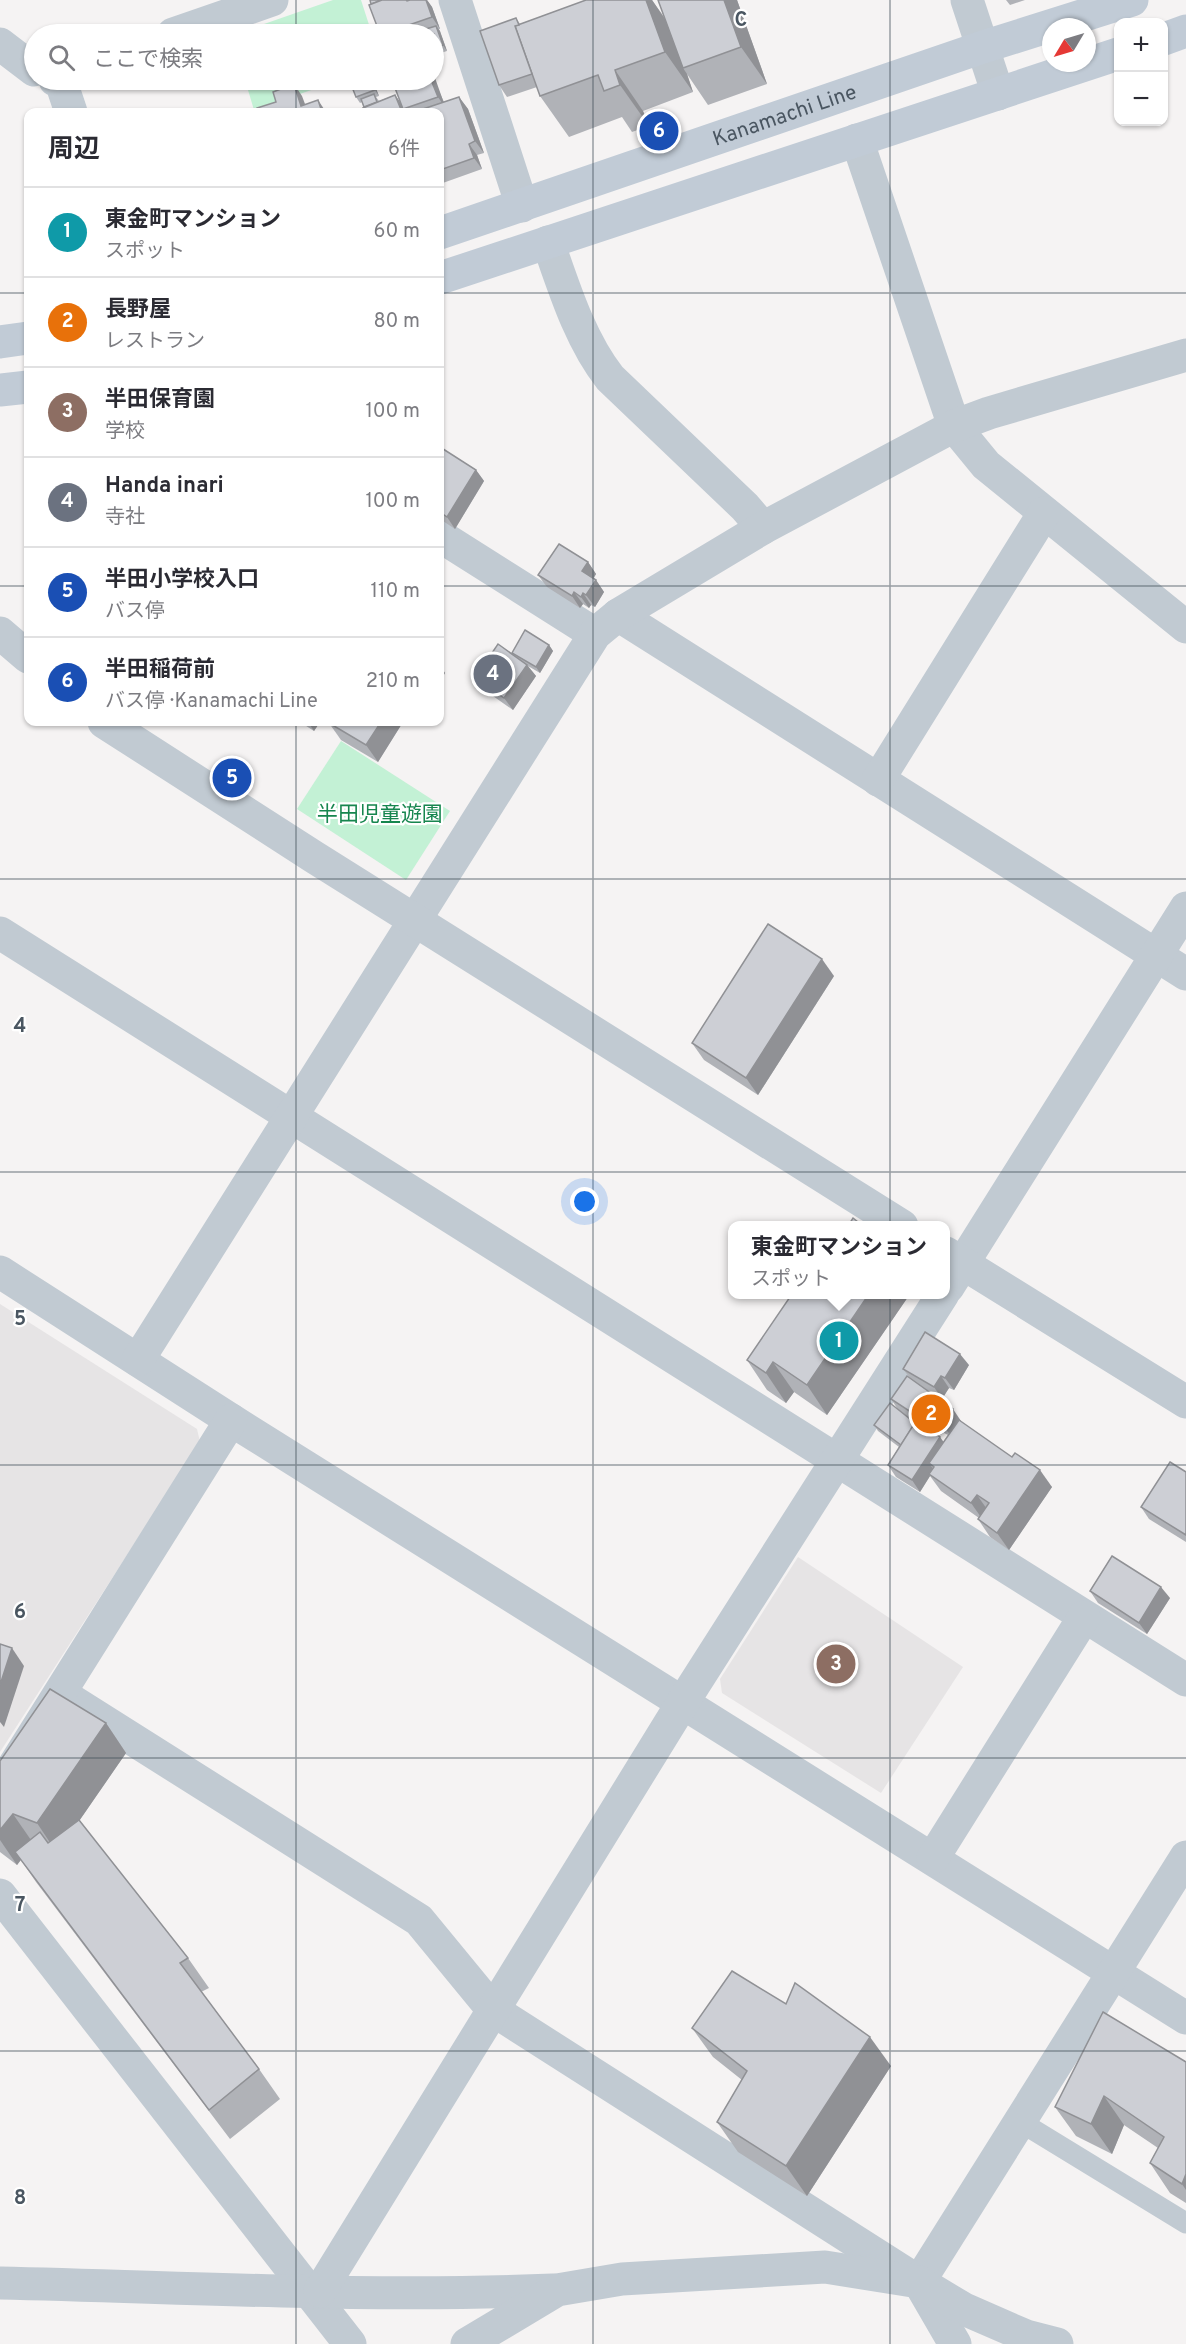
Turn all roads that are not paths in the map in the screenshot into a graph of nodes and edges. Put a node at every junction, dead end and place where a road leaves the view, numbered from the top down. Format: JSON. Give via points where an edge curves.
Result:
{"nodes":[{"id":1,"x":272,"y":0,"type":"edge"},
{"id":2,"x":455,"y":0,"type":"edge"},
{"id":3,"x":967,"y":0,"type":"edge"},
{"id":4,"x":1132,"y":0,"type":"edge"},
{"id":5,"x":202,"y":24,"type":"edge"},
{"id":6,"x":1186,"y":31,"type":"edge"},
{"id":7,"x":1168,"y":38,"type":"edge"},
{"id":8,"x":0,"y":44,"type":"edge"},
{"id":9,"x":983,"y":47,"type":"junction"},
{"id":10,"x":1114,"y":56,"type":"edge"},
{"id":11,"x":24,"y":61,"type":"edge"},
{"id":12,"x":998,"y":94,"type":"junction"},
{"id":13,"x":857,"y":140,"type":"junction"},
{"id":14,"x":522,"y":206,"type":"junction"},
{"id":15,"x":444,"y":231,"type":"edge"},
{"id":16,"x":548,"y":242,"type":"junction"},
{"id":17,"x":444,"y":277,"type":"edge"},
{"id":18,"x":24,"y":339,"type":"edge"},
{"id":19,"x":0,"y":342,"type":"edge"},
{"id":20,"x":1186,"y":355,"type":"edge"},
{"id":21,"x":24,"y":387,"type":"edge"},
{"id":22,"x":0,"y":390,"type":"edge"},
{"id":23,"x":954,"y":426,"type":"junction"},
{"id":24,"x":1044,"y":513,"type":"junction"},
{"id":25,"x":763,"y":528,"type":"junction"},
{"id":26,"x":444,"y":538,"type":"edge"},
{"id":27,"x":607,"y":625,"type":"junction"},
{"id":28,"x":1186,"y":627,"type":"edge"},
{"id":29,"x":0,"y":633,"type":"edge"},
{"id":30,"x":24,"y":654,"type":"edge"},
{"id":31,"x":110,"y":726,"type":"edge"},
{"id":32,"x":878,"y":780,"type":"junction"},
{"id":33,"x":1186,"y":908,"type":"edge"},
{"id":34,"x":416,"y":920,"type":"junction"},
{"id":35,"x":0,"y":933,"type":"edge"},
{"id":36,"x":1156,"y":955,"type":"junction"},
{"id":37,"x":1186,"y":974,"type":"edge"},
{"id":38,"x":291,"y":1117,"type":"junction"},
{"id":39,"x":894,"y":1221,"type":"edge"},
{"id":40,"x":954,"y":1258,"type":"edge"},
{"id":41,"x":0,"y":1272,"type":"edge"},
{"id":42,"x":950,"y":1273,"type":"edge"},
{"id":43,"x":940,"y":1299,"type":"edge"},
{"id":44,"x":138,"y":1360,"type":"junction"},
{"id":45,"x":1186,"y":1402,"type":"edge"},
{"id":46,"x":231,"y":1420,"type":"junction"},
{"id":47,"x":837,"y":1461,"type":"junction"},
{"id":48,"x":1084,"y":1617,"type":"junction"},
{"id":49,"x":1186,"y":1680,"type":"edge"},
{"id":50,"x":61,"y":1694,"type":"junction"},
{"id":51,"x":683,"y":1702,"type":"junction"},
{"id":52,"x":0,"y":1788,"type":"edge"},
{"id":53,"x":1186,"y":1857,"type":"edge"},
{"id":54,"x":933,"y":1858,"type":"junction"},
{"id":55,"x":0,"y":1895,"type":"edge"},
{"id":56,"x":10,"y":1925,"type":"edge"},
{"id":57,"x":1113,"y":1973,"type":"junction"},
{"id":58,"x":493,"y":2010,"type":"junction"},
{"id":59,"x":1186,"y":2018,"type":"edge"},
{"id":60,"x":1019,"y":2121,"type":"junction"},
{"id":61,"x":1186,"y":2223,"type":"edge"},
{"id":62,"x":919,"y":2282,"type":"junction"},
{"id":63,"x":0,"y":2283,"type":"edge"},
{"id":64,"x":557,"y":2290,"type":"junction"},
{"id":65,"x":314,"y":2291,"type":"junction"},
{"id":66,"x":350,"y":2344,"type":"edge"},
{"id":67,"x":467,"y":2344,"type":"edge"},
{"id":68,"x":955,"y":2344,"type":"edge"},
{"id":69,"x":1057,"y":2344,"type":"edge"}],
"edges":[{"from":1,"to":5,"type":"street"},
{"from":2,"to":14,"type":"street"},
{"from":3,"to":9,"type":"street"},
{"from":4,"to":9,"type":"main road","name":"Kanamachi Line"},
{"from":6,"to":7,"type":"main road"},
{"from":8,"to":11,"type":"street"},
{"from":9,"to":12,"type":"street"},
{"from":9,"to":14,"type":"main road","name":"Kanamachi Line"},
{"from":10,"to":12,"type":"main road"},
{"from":12,"to":13,"type":"main road"},
{"from":13,"to":16,"type":"main road"},
{"from":13,"to":23,"type":"street"},
{"from":14,"to":15,"type":"main road","name":"Kanamachi Line"},
{"from":16,"to":17,"type":"main road"},
{"from":16,"to":25,"type":"street","via":[[594,358]]},
{"from":18,"to":19,"type":"main road"},
{"from":20,"to":23,"type":"street"},
{"from":21,"to":22,"type":"main road"},
{"from":23,"to":24,"type":"street","via":[[986,465]]},
{"from":23,"to":25,"type":"street"},
{"from":24,"to":28,"type":"street"},
{"from":24,"to":32,"type":"street"},
{"from":25,"to":27,"type":"street"},
{"from":26,"to":27,"type":"street"},
{"from":27,"to":32,"type":"street"},
{"from":27,"to":34,"type":"street"},
{"from":29,"to":30,"type":"street"},
{"from":31,"to":34,"type":"street"},
{"from":32,"to":36,"type":"street"},
{"from":33,"to":36,"type":"street"},
{"from":34,"to":38,"type":"street"},
{"from":34,"to":39,"type":"street"},
{"from":35,"to":38,"type":"street"},
{"from":36,"to":37,"type":"street"},
{"from":36,"to":40,"type":"street"},
{"from":38,"to":44,"type":"street"},
{"from":38,"to":47,"type":"street"},
{"from":40,"to":42,"type":"street"},
{"from":40,"to":45,"type":"street"},
{"from":41,"to":44,"type":"street"},
{"from":43,"to":47,"type":"street"},
{"from":44,"to":46,"type":"street"},
{"from":46,"to":50,"type":"street"},
{"from":46,"to":51,"type":"street"},
{"from":47,"to":48,"type":"street"},
{"from":47,"to":51,"type":"street"},
{"from":48,"to":49,"type":"street"},
{"from":48,"to":54,"type":"street"},
{"from":50,"to":52,"type":"street"},
{"from":50,"to":58,"type":"street","via":[[419,1920]]},
{"from":51,"to":54,"type":"street"},
{"from":51,"to":58,"type":"street"},
{"from":53,"to":57,"type":"street"},
{"from":54,"to":57,"type":"street"},
{"from":55,"to":56,"type":"street"},
{"from":56,"to":65,"type":"street"},
{"from":57,"to":59,"type":"street"},
{"from":57,"to":60,"type":"street"},
{"from":58,"to":62,"type":"street"},
{"from":58,"to":65,"type":"street"},
{"from":60,"to":61,"type":"lane"},
{"from":60,"to":62,"type":"street"},
{"from":62,"to":64,"type":"street","via":[[825,2267],[622,2279]]},
{"from":62,"to":68,"type":"street"},
{"from":62,"to":69,"type":"street","via":[[964,2309],[1026,2336]]},
{"from":63,"to":65,"type":"street"},
{"from":64,"to":65,"type":"street"},
{"from":64,"to":67,"type":"street"},
{"from":65,"to":66,"type":"street"}]}
